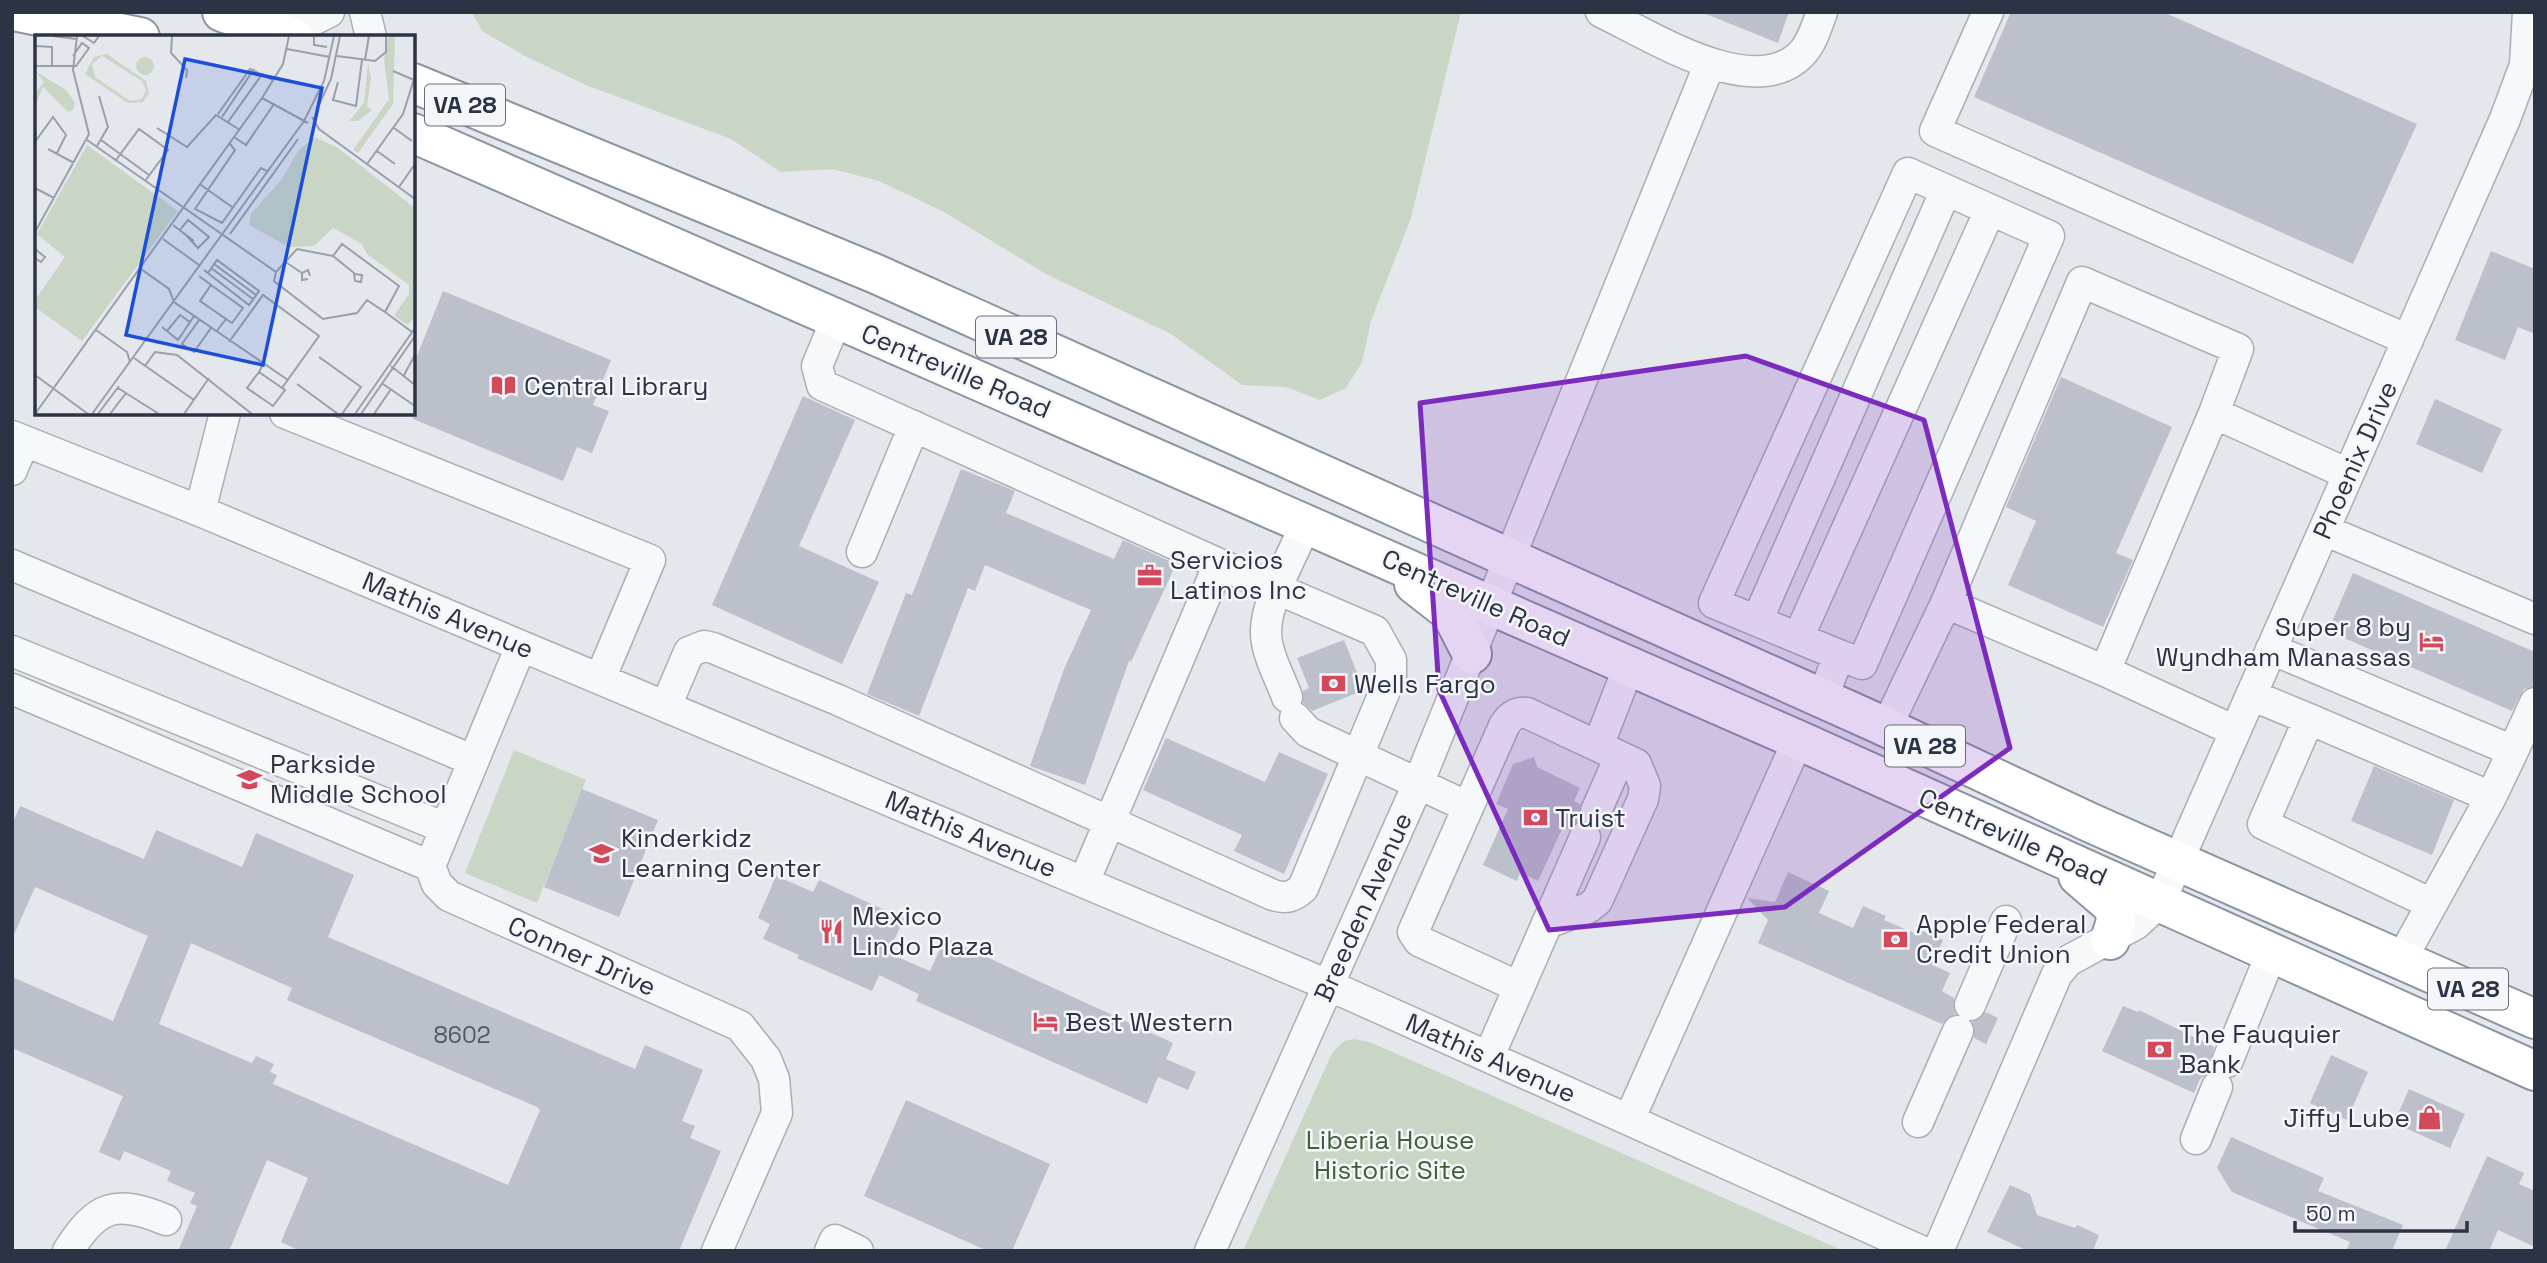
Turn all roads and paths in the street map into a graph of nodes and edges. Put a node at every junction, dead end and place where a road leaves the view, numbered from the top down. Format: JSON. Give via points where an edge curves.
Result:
{"nodes":[{"id":1,"x":18,"y":12,"type":"edge"},
{"id":2,"x":222,"y":12,"type":"edge"},
{"id":3,"x":329,"y":12,"type":"edge"},
{"id":4,"x":365,"y":12,"type":"edge"},
{"id":5,"x":1601,"y":12,"type":"edge"},
{"id":6,"x":1822,"y":12,"type":"edge"},
{"id":7,"x":1988,"y":12,"type":"edge"},
{"id":8,"x":2528,"y":12,"type":"edge"},
{"id":9,"x":283,"y":33,"type":"edge"},
{"id":10,"x":130,"y":35,"type":"edge"},
{"id":11,"x":371,"y":35,"type":"edge"},
{"id":12,"x":1710,"y":63,"type":"junction"},
{"id":13,"x":415,"y":84,"type":"edge"},
{"id":14,"x":415,"y":134,"type":"edge"},
{"id":15,"x":1946,"y":190,"type":"junction"},
{"id":16,"x":1990,"y":210,"type":"junction"},
{"id":17,"x":836,"y":320,"type":"junction"},
{"id":18,"x":2408,"y":340,"type":"junction"},
{"id":19,"x":2214,"y":413,"type":"junction"},
{"id":20,"x":224,"y":415,"type":"edge"},
{"id":21,"x":290,"y":415,"type":"edge"},
{"id":22,"x":914,"y":426,"type":"junction"},
{"id":23,"x":18,"y":439,"type":"edge"},
{"id":24,"x":12,"y":470,"type":"edge"},
{"id":25,"x":2348,"y":474,"type":"junction"},
{"id":26,"x":200,"y":511,"type":"junction"},
{"id":27,"x":1306,"y":523,"type":"junction"},
{"id":28,"x":2324,"y":530,"type":"junction"},
{"id":29,"x":1370,"y":551,"type":"junction"},
{"id":30,"x":862,"y":552,"type":"dead end"},
{"id":31,"x":1510,"y":560,"type":"junction"},
{"id":32,"x":12,"y":565,"type":"edge"},
{"id":33,"x":1219,"y":565,"type":"junction"},
{"id":34,"x":1278,"y":590,"type":"junction"},
{"id":35,"x":1946,"y":603,"type":"junction"},
{"id":36,"x":1492,"y":605,"type":"junction"},
{"id":37,"x":2535,"y":620,"type":"edge"},
{"id":38,"x":1757,"y":621,"type":"junction"},
{"id":39,"x":1798,"y":638,"type":"junction"},
{"id":40,"x":521,"y":646,"type":"junction"},
{"id":41,"x":2271,"y":649,"type":"junction"},
{"id":42,"x":12,"y":651,"type":"edge"},
{"id":43,"x":1472,"y":654,"type":"junction"},
{"id":44,"x":1839,"y":654,"type":"junction"},
{"id":45,"x":1629,"y":666,"type":"junction"},
{"id":46,"x":2105,"y":671,"type":"junction"},
{"id":47,"x":600,"y":679,"type":"junction"},
{"id":48,"x":12,"y":689,"type":"edge"},
{"id":49,"x":2251,"y":695,"type":"junction"},
{"id":50,"x":1822,"y":699,"type":"junction"},
{"id":51,"x":2535,"y":703,"type":"edge"},
{"id":52,"x":666,"y":706,"type":"junction"},
{"id":53,"x":2309,"y":719,"type":"junction"},
{"id":54,"x":1886,"y":728,"type":"junction"},
{"id":55,"x":2235,"y":731,"type":"junction"},
{"id":56,"x":1798,"y":740,"type":"junction"},
{"id":57,"x":2513,"y":751,"type":"junction"},
{"id":58,"x":1357,"y":756,"type":"junction"},
{"id":59,"x":1618,"y":756,"type":"junction"},
{"id":60,"x":472,"y":760,"type":"junction"},
{"id":61,"x":1418,"y":784,"type":"junction"},
{"id":62,"x":2491,"y":797,"type":"junction"},
{"id":63,"x":1468,"y":807,"type":"junction"},
{"id":64,"x":1108,"y":821,"type":"junction"},
{"id":65,"x":444,"y":828,"type":"junction"},
{"id":66,"x":2056,"y":855,"type":"junction"},
{"id":67,"x":2178,"y":860,"type":"junction"},
{"id":68,"x":430,"y":866,"type":"junction"},
{"id":69,"x":1084,"y":882,"type":"junction"},
{"id":70,"x":2160,"y":902,"type":"junction"},
{"id":71,"x":2432,"y":904,"type":"junction"},
{"id":72,"x":2006,"y":922,"type":"dead end"},
{"id":73,"x":1547,"y":923,"type":"junction"},
{"id":74,"x":2110,"y":940,"type":"junction"},
{"id":75,"x":2272,"y":953,"type":"junction"},
{"id":76,"x":2401,"y":960,"type":"junction"},
{"id":77,"x":1328,"y":985,"type":"junction"},
{"id":78,"x":1519,"y":987,"type":"junction"},
{"id":79,"x":2535,"y":1018,"type":"edge"},
{"id":80,"x":1489,"y":1056,"type":"junction"},
{"id":81,"x":2535,"y":1071,"type":"edge"},
{"id":82,"x":1629,"y":1120,"type":"junction"},
{"id":83,"x":1918,"y":1122,"type":"dead end"},
{"id":84,"x":2196,"y":1139,"type":"dead end"},
{"id":85,"x":166,"y":1220,"type":"dead end"},
{"id":86,"x":68,"y":1251,"type":"edge"},
{"id":87,"x":717,"y":1251,"type":"edge"},
{"id":88,"x":830,"y":1251,"type":"edge"},
{"id":89,"x":858,"y":1251,"type":"edge"},
{"id":90,"x":1210,"y":1251,"type":"edge"},
{"id":91,"x":1921,"y":1251,"type":"edge"},
{"id":92,"x":1938,"y":1251,"type":"edge"}],
"edges":[{"from":1,"to":10,"type":"highway"},
{"from":2,"to":9,"type":"highway"},
{"from":3,"to":9,"type":"street"},
{"from":4,"to":11,"type":"street"},
{"from":5,"to":12,"type":"street"},
{"from":6,"to":12,"type":"street","via":[[1803,51],[1778,68],[1751,72]]},
{"from":7,"to":18,"type":"street","via":[[1935,131]]},
{"from":8,"to":18,"type":"street","name":"Phoenix Drive","via":[[2525,65]]},
{"from":12,"to":31,"type":"street","name":"Breeden Avenue"},
{"from":13,"to":31,"type":"highway","name":"Centreville Road","number":"VA 28","via":[[876,274]]},
{"from":14,"to":17,"type":"highway","name":"Centreville Road","number":"VA 28"},
{"from":15,"to":16,"type":"street"},
{"from":15,"to":38,"type":"street"},
{"from":15,"to":38,"type":"street","via":[[1908,173],[1714,603]]},
{"from":16,"to":39,"type":"street"},
{"from":16,"to":44,"type":"street","via":[[2049,236],[1862,664]]},
{"from":17,"to":22,"type":"street","via":[[817,366],[822,385]]},
{"from":17,"to":27,"type":"highway","name":"Centreville Road","number":"VA 28"},
{"from":18,"to":25,"type":"street","name":"Phoenix Drive"},
{"from":19,"to":25,"type":"street"},
{"from":19,"to":35,"type":"street","via":[[2238,349],[2082,282]]},
{"from":19,"to":46,"type":"street"},
{"from":20,"to":26,"type":"street"},
{"from":21,"to":47,"type":"street","via":[[650,560]]},
{"from":22,"to":30,"type":"street"},
{"from":22,"to":33,"type":"street"},
{"from":23,"to":24,"type":"street"},
{"from":23,"to":26,"type":"street","name":"Mathis Avenue"},
{"from":25,"to":28,"type":"street","name":"Phoenix Drive"},
{"from":26,"to":40,"type":"street","name":"Mathis Avenue"},
{"from":27,"to":29,"type":"highway","name":"Centreville Road","number":"VA 28"},
{"from":27,"to":34,"type":"street"},
{"from":28,"to":37,"type":"street"},
{"from":28,"to":41,"type":"street","name":"Phoenix Drive"},
{"from":29,"to":36,"type":"highway","name":"Centreville Road","number":"VA 28"},
{"from":29,"to":43,"type":"highway","via":[[1451,613]]},
{"from":31,"to":36,"type":"street","name":"Breeden Avenue"},
{"from":31,"to":50,"type":"highway","name":"Centreville Road","number":"VA 28"},
{"from":32,"to":60,"type":"street"},
{"from":33,"to":34,"type":"street"},
{"from":33,"to":64,"type":"street"},
{"from":34,"to":58,"type":"street","via":[[1266,629],[1267,644],[1291,707],[1308,732]]},
{"from":34,"to":58,"type":"street","via":[[1376,631],[1385,644],[1391,676]]},
{"from":35,"to":46,"type":"street"},
{"from":35,"to":54,"type":"street"},
{"from":36,"to":43,"type":"street","name":"Breeden Avenue"},
{"from":36,"to":45,"type":"highway","name":"Centreville Road","number":"VA 28"},
{"from":38,"to":39,"type":"street"},
{"from":39,"to":44,"type":"street"},
{"from":40,"to":47,"type":"street","name":"Mathis Avenue"},
{"from":40,"to":60,"type":"street"},
{"from":41,"to":49,"type":"street","name":"Phoenix Drive"},
{"from":41,"to":57,"type":"street"},
{"from":42,"to":65,"type":"street"},
{"from":43,"to":61,"type":"street","name":"Breeden Avenue"},
{"from":44,"to":50,"type":"street"},
{"from":45,"to":56,"type":"highway","name":"Centreville Road","number":"VA 28"},
{"from":45,"to":59,"type":"street"},
{"from":46,"to":55,"type":"street"},
{"from":47,"to":52,"type":"street","name":"Mathis Avenue"},
{"from":48,"to":68,"type":"street"},
{"from":49,"to":53,"type":"street"},
{"from":49,"to":55,"type":"street","name":"Phoenix Drive"},
{"from":50,"to":54,"type":"highway","name":"Centreville Road","number":"VA 28"},
{"from":51,"to":57,"type":"street"},
{"from":52,"to":64,"type":"street","via":[[689,652],[713,648]]},
{"from":52,"to":69,"type":"street","name":"Mathis Avenue"},
{"from":53,"to":62,"type":"street"},
{"from":53,"to":71,"type":"street","via":[[2263,824]]},
{"from":54,"to":67,"type":"highway","name":"Centreville Road","number":"VA 28"},
{"from":55,"to":67,"type":"street","name":"Phoenix Drive"},
{"from":56,"to":66,"type":"highway","name":"Centreville Road","number":"VA 28"},
{"from":56,"to":82,"type":"street"},
{"from":57,"to":62,"type":"street"},
{"from":58,"to":61,"type":"street"},
{"from":58,"to":64,"type":"street","via":[[1303,888],[1284,898]]},
{"from":59,"to":63,"type":"street","via":[[1527,713],[1514,715],[1504,726]]},
{"from":59,"to":73,"type":"street"},
{"from":59,"to":73,"type":"street","via":[[1645,786],[1643,799],[1603,891],[1588,908]]},
{"from":60,"to":65,"type":"street"},
{"from":61,"to":63,"type":"street"},
{"from":61,"to":77,"type":"street","name":"Breeden Avenue"},
{"from":62,"to":71,"type":"street"},
{"from":63,"to":78,"type":"street","via":[[1413,932],[1419,941]]},
{"from":64,"to":69,"type":"street"},
{"from":65,"to":68,"type":"street"},
{"from":66,"to":70,"type":"highway","name":"Centreville Road","number":"VA 28"},
{"from":66,"to":74,"type":"highway","via":[[2115,907]]},
{"from":67,"to":70,"type":"street","name":"Phoenix Drive"},
{"from":67,"to":76,"type":"highway","name":"Centreville Road","number":"VA 28"},
{"from":68,"to":87,"type":"street","name":"Conner Drive","via":[[437,884],[449,896],[740,1026],[751,1036],[774,1079],[776,1113]]},
{"from":69,"to":77,"type":"street","name":"Mathis Avenue"},
{"from":70,"to":74,"type":"street"},
{"from":70,"to":75,"type":"highway","name":"Centreville Road","number":"VA 28"},
{"from":71,"to":76,"type":"street"},
{"from":72,"to":83,"type":"street"},
{"from":73,"to":78,"type":"street"},
{"from":74,"to":92,"type":"street","via":[[2068,961],[2057,974]]},
{"from":75,"to":81,"type":"highway","name":"Centreville Road","number":"VA 28"},
{"from":75,"to":84,"type":"street"},
{"from":76,"to":79,"type":"highway","name":"Centreville Road","number":"VA 28"},
{"from":77,"to":80,"type":"street","name":"Mathis Avenue"},
{"from":77,"to":90,"type":"street","name":"Breeden Avenue"},
{"from":78,"to":80,"type":"street"},
{"from":80,"to":82,"type":"street","name":"Mathis Avenue"},
{"from":82,"to":91,"type":"street","name":"Mathis Avenue"},
{"from":85,"to":86,"type":"street","via":[[128,1206],[110,1209],[93,1217]]},
{"from":88,"to":89,"type":"street","via":[[835,1240]]}]}
